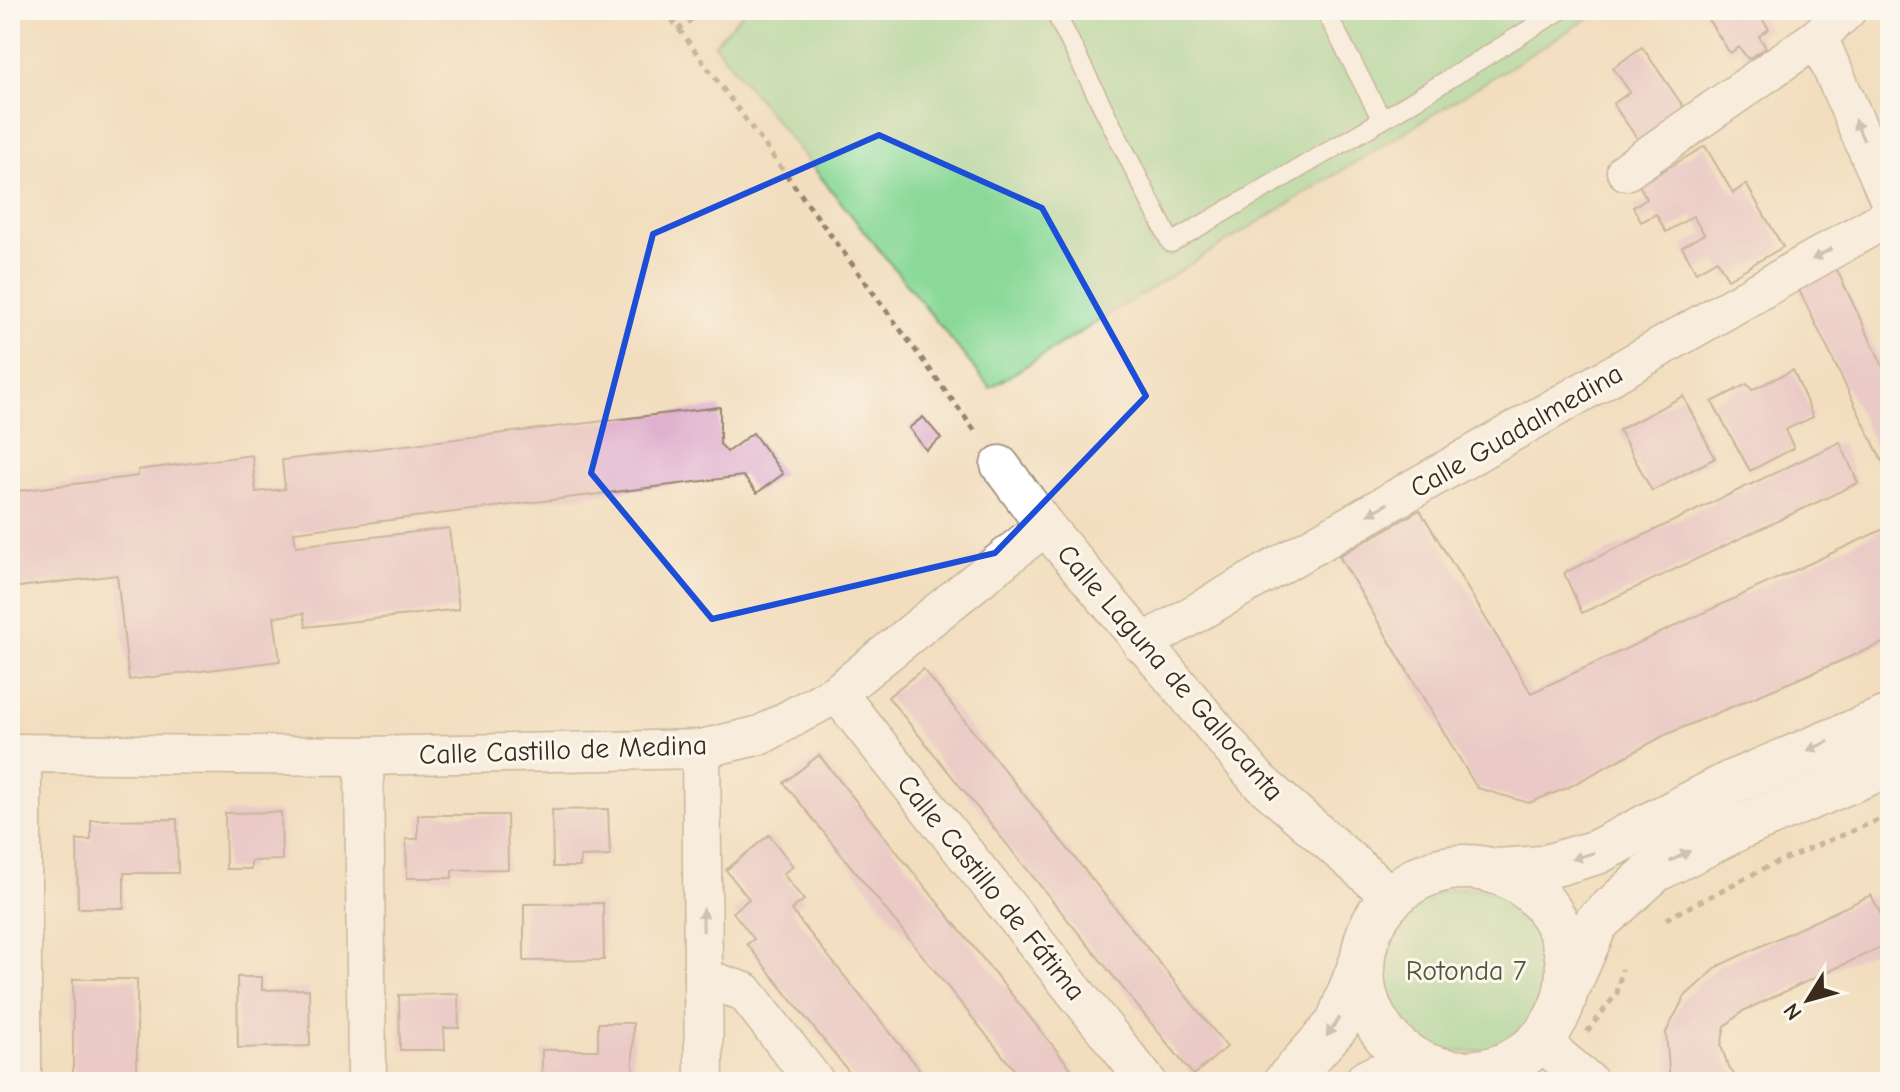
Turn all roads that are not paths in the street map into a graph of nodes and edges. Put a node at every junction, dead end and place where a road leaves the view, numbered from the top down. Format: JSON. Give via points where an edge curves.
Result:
{"nodes":[{"id":1,"x":1054,"y":10,"type":"edge"},
{"id":2,"x":1325,"y":10,"type":"edge"},
{"id":3,"x":1561,"y":10,"type":"edge"},
{"id":4,"x":1847,"y":10,"type":"edge"},
{"id":5,"x":1818,"y":37,"type":"junction"},
{"id":6,"x":1382,"y":120,"type":"junction"},
{"id":7,"x":1626,"y":171,"type":"dead end"},
{"id":8,"x":1890,"y":201,"type":"edge"},
{"id":9,"x":1890,"y":216,"type":"edge"},
{"id":10,"x":1000,"y":465,"type":"road end"},
{"id":11,"x":1045,"y":526,"type":"junction"},
{"id":12,"x":1142,"y":644,"type":"junction"},
{"id":13,"x":837,"y":693,"type":"junction"},
{"id":14,"x":1890,"y":717,"type":"edge"},
{"id":15,"x":701,"y":749,"type":"junction"},
{"id":16,"x":16,"y":753,"type":"edge"},
{"id":17,"x":364,"y":756,"type":"junction"},
{"id":18,"x":1890,"y":764,"type":"edge"},
{"id":19,"x":1495,"y":871,"type":"junction"},
{"id":20,"x":1392,"y":897,"type":"junction"},
{"id":21,"x":1362,"y":961,"type":"junction"},
{"id":22,"x":703,"y":978,"type":"junction"},
{"id":23,"x":1564,"y":999,"type":"junction"},
{"id":24,"x":1565,"y":1061,"type":"edge"},
{"id":25,"x":1445,"y":1071,"type":"junction"},
{"id":26,"x":22,"y":1082,"type":"edge"},
{"id":27,"x":367,"y":1082,"type":"edge"},
{"id":28,"x":704,"y":1082,"type":"edge"},
{"id":29,"x":815,"y":1082,"type":"edge"},
{"id":30,"x":1147,"y":1082,"type":"edge"},
{"id":31,"x":1286,"y":1082,"type":"edge"},
{"id":32,"x":1367,"y":1082,"type":"edge"}],
"edges":[{"from":1,"to":6,"type":"lane","via":[[1171,243]]},
{"from":2,"to":6,"type":"lane"},
{"from":3,"to":6,"type":"lane"},
{"from":4,"to":5,"type":"street"},
{"from":5,"to":7,"type":"street"},
{"from":8,"to":5,"type":"street","one_way":true},
{"from":9,"to":12,"type":"street","name":"Calle Guadalmedina","one_way":true},
{"from":10,"to":11,"type":"street","name":"Calle Laguna de Gallocanta"},
{"from":11,"to":12,"type":"street","name":"Calle Laguna de Gallocanta"},
{"from":11,"to":13,"type":"street","name":"Calle Castillo de Medina"},
{"from":12,"to":20,"type":"street","name":"Calle Laguna de Gallocanta","via":[[1259,781]]},
{"from":13,"to":15,"type":"street","name":"Calle Castillo de Medina","via":[[761,735]]},
{"from":13,"to":30,"type":"street","name":"Calle Castillo de Fátima"},
{"from":14,"to":19,"type":"main road","one_way":true,"via":[[1731,783],[1597,852],[1542,868]]},
{"from":15,"to":17,"type":"street","name":"Calle Castillo de Medina"},
{"from":22,"to":15,"type":"street","one_way":true},
{"from":16,"to":17,"type":"street","name":"Calle Castillo de Medina"},
{"from":16,"to":26,"type":"street"},
{"from":17,"to":27,"type":"street"},
{"from":23,"to":18,"type":"main road","one_way":true,"via":[[1596,923],[1655,870],[1740,827]]},
{"from":19,"to":20,"type":"main road","via":[[1469,866],[1442,869],[1419,877]]},
{"from":19,"to":23,"type":"main road","via":[[1531,891],[1553,916],[1566,947]]},
{"from":20,"to":21,"type":"main road","via":[[1373,922]]},
{"from":21,"to":25,"type":"main road","via":[[1364,990],[1375,1019],[1392,1042],[1418,1062]]},
{"from":21,"to":31,"type":"main road","one_way":true,"via":[[1337,1025]]},
{"from":22,"to":28,"type":"street"},
{"from":22,"to":29,"type":"street","via":[[745,992]]},
{"from":23,"to":24,"type":"main road","via":[[1550,1029]]},
{"from":24,"to":25,"type":"main road","via":[[1533,1048],[1488,1071]]},
{"from":25,"to":32,"type":"main road"}]}
